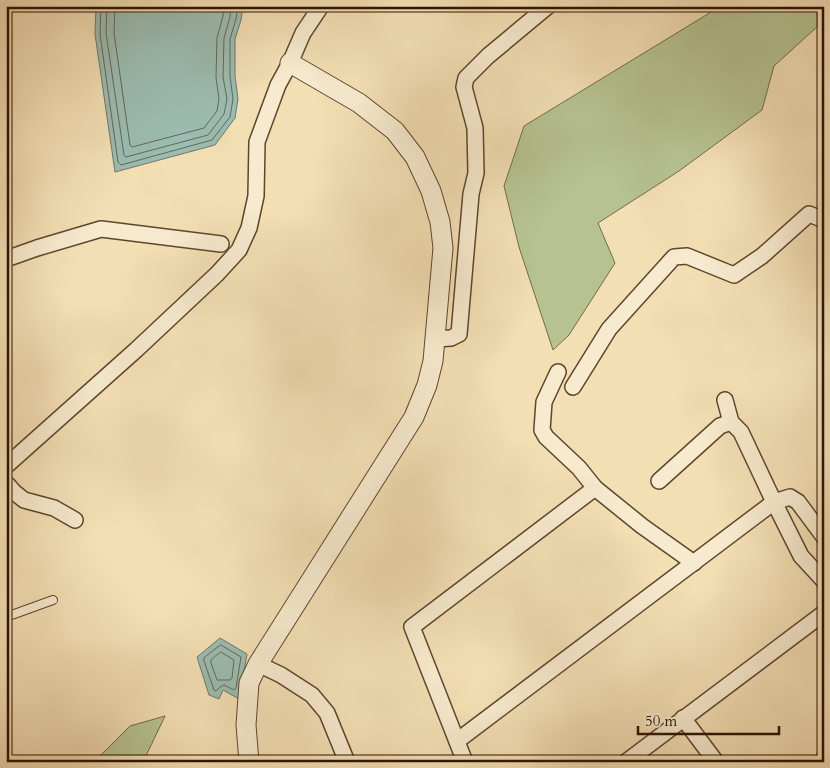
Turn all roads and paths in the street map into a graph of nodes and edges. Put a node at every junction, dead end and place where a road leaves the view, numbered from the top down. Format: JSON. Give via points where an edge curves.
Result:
{"nodes":[{"id":1,"x":321,"y":6,"type":"edge"},
{"id":2,"x":548,"y":6,"type":"edge"},
{"id":3,"x":290,"y":63,"type":"junction"},
{"id":4,"x":824,"y":220,"type":"edge"},
{"id":5,"x":221,"y":244,"type":"dead end"},
{"id":6,"x":6,"y":259,"type":"edge"},
{"id":7,"x":436,"y":339,"type":"junction"},
{"id":8,"x":558,"y":372,"type":"dead end"},
{"id":9,"x":573,"y":387,"type":"dead end"},
{"id":10,"x":725,"y":400,"type":"dead end"},
{"id":11,"x":731,"y":422,"type":"junction"},
{"id":12,"x":6,"y":466,"type":"edge"},
{"id":13,"x":659,"y":481,"type":"dead end"},
{"id":14,"x":6,"y":483,"type":"edge"},
{"id":15,"x":595,"y":488,"type":"junction"},
{"id":16,"x":774,"y":502,"type":"junction"},
{"id":17,"x":75,"y":520,"type":"dead end"},
{"id":18,"x":824,"y":537,"type":"edge"},
{"id":19,"x":694,"y":563,"type":"junction"},
{"id":20,"x":824,"y":581,"type":"edge"},
{"id":21,"x":54,"y":600,"type":"dead end"},
{"id":22,"x":824,"y":613,"type":"edge"},
{"id":23,"x":6,"y":617,"type":"edge"},
{"id":24,"x":258,"y":664,"type":"junction"},
{"id":25,"x":683,"y":718,"type":"junction"},
{"id":26,"x":456,"y":741,"type":"junction"},
{"id":27,"x":249,"y":762,"type":"edge"},
{"id":28,"x":347,"y":762,"type":"edge"},
{"id":29,"x":465,"y":762,"type":"edge"},
{"id":30,"x":626,"y":762,"type":"edge"},
{"id":31,"x":716,"y":762,"type":"edge"}],
"edges":[{"from":1,"to":3,"type":"street","via":[[303,33]]},
{"from":2,"to":7,"type":"street","via":[[466,78],[464,87],[474,128],[476,173],[459,334]]},
{"from":3,"to":7,"type":"street","via":[[359,103],[395,131],[415,157],[431,191],[443,248]]},
{"from":3,"to":12,"type":"street","via":[[257,142],[256,196],[250,228],[239,250],[136,350]]},
{"from":4,"to":9,"type":"street","via":[[809,214],[762,256],[734,275],[687,256],[674,257],[609,329]]},
{"from":5,"to":6,"type":"street","via":[[101,229]]},
{"from":7,"to":24,"type":"street","via":[[427,384],[414,418]]},
{"from":8,"to":15,"type":"street","via":[[544,402],[542,430]]},
{"from":10,"to":11,"type":"street"},
{"from":11,"to":13,"type":"street","via":[[720,426]]},
{"from":11,"to":16,"type":"street","via":[[741,432]]},
{"from":14,"to":17,"type":"street","via":[[24,500],[54,508]]},
{"from":15,"to":19,"type":"street"},
{"from":15,"to":26,"type":"street","via":[[412,627]]},
{"from":16,"to":18,"type":"street","via":[[790,497],[798,502]]},
{"from":16,"to":19,"type":"street"},
{"from":16,"to":20,"type":"street","via":[[801,556]]},
{"from":19,"to":26,"type":"street"},
{"from":21,"to":23,"type":"lane"},
{"from":22,"to":25,"type":"street"},
{"from":24,"to":27,"type":"street","via":[[249,683],[246,725]]},
{"from":24,"to":28,"type":"street","via":[[312,695],[327,713]]},
{"from":25,"to":30,"type":"street"},
{"from":25,"to":31,"type":"street"},
{"from":26,"to":29,"type":"street"}]}
